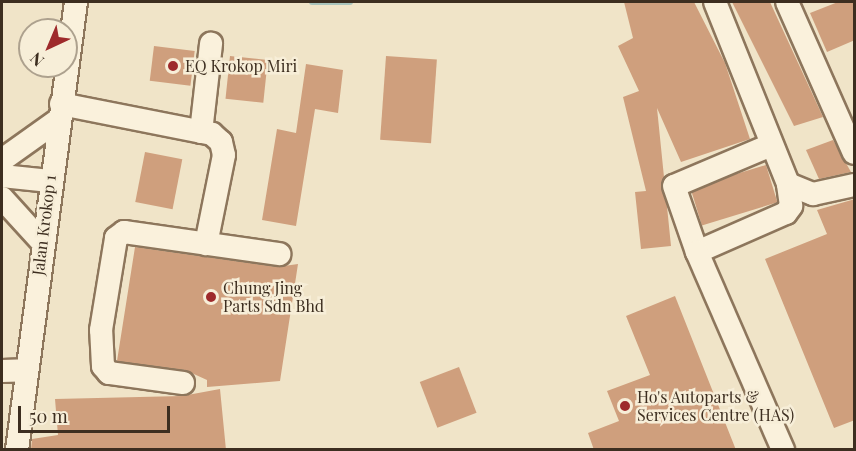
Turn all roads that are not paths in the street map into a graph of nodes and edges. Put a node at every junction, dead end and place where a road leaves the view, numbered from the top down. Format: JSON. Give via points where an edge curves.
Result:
{"nodes":[{"id":1,"x":76,"y":2,"type":"edge"},
{"id":2,"x":715,"y":2,"type":"edge"},
{"id":3,"x":787,"y":2,"type":"edge"},
{"id":4,"x":211,"y":44,"type":"dead end"},
{"id":5,"x":60,"y":112,"type":"junction"},
{"id":6,"x":201,"y":132,"type":"junction"},
{"id":7,"x":771,"y":145,"type":"junction"},
{"id":8,"x":855,"y":153,"type":"edge"},
{"id":9,"x":2,"y":160,"type":"edge"},
{"id":10,"x":2,"y":176,"type":"edge"},
{"id":11,"x":50,"y":181,"type":"junction"},
{"id":12,"x":788,"y":184,"type":"junction"},
{"id":13,"x":855,"y":184,"type":"edge"},
{"id":14,"x":2,"y":198,"type":"edge"},
{"id":15,"x":42,"y":242,"type":"junction"},
{"id":16,"x":206,"y":244,"type":"junction"},
{"id":17,"x":697,"y":252,"type":"junction"},
{"id":18,"x":279,"y":254,"type":"dead end"},
{"id":19,"x":26,"y":370,"type":"junction"},
{"id":20,"x":2,"y":371,"type":"edge"},
{"id":21,"x":183,"y":383,"type":"dead end"},
{"id":22,"x":16,"y":450,"type":"edge"},
{"id":23,"x":783,"y":450,"type":"edge"}],
"edges":[{"from":1,"to":5,"type":"street","name":"Jalan Krokop 1"},
{"from":2,"to":7,"type":"street"},
{"from":3,"to":8,"type":"street"},
{"from":4,"to":6,"type":"street"},
{"from":5,"to":6,"type":"street"},
{"from":5,"to":9,"type":"street"},
{"from":5,"to":11,"type":"street","name":"Jalan Krokop 1"},
{"from":6,"to":16,"type":"street","via":[[221,142],[224,155]]},
{"from":7,"to":12,"type":"street"},
{"from":7,"to":17,"type":"street","via":[[674,186]]},
{"from":10,"to":11,"type":"street"},
{"from":11,"to":15,"type":"street","name":"Jalan Krokop 1"},
{"from":12,"to":13,"type":"street","via":[[813,194]]},
{"from":12,"to":17,"type":"street","via":[[791,206],[786,213]]},
{"from":14,"to":15,"type":"street"},
{"from":15,"to":19,"type":"street","name":"Jalan Krokop 1"},
{"from":16,"to":18,"type":"street"},
{"from":16,"to":21,"type":"street","via":[[119,234],[101,330],[99,355],[109,373]]},
{"from":17,"to":23,"type":"street"},
{"from":19,"to":20,"type":"street"},
{"from":19,"to":22,"type":"street","name":"Jalan Krokop 1"}]}
